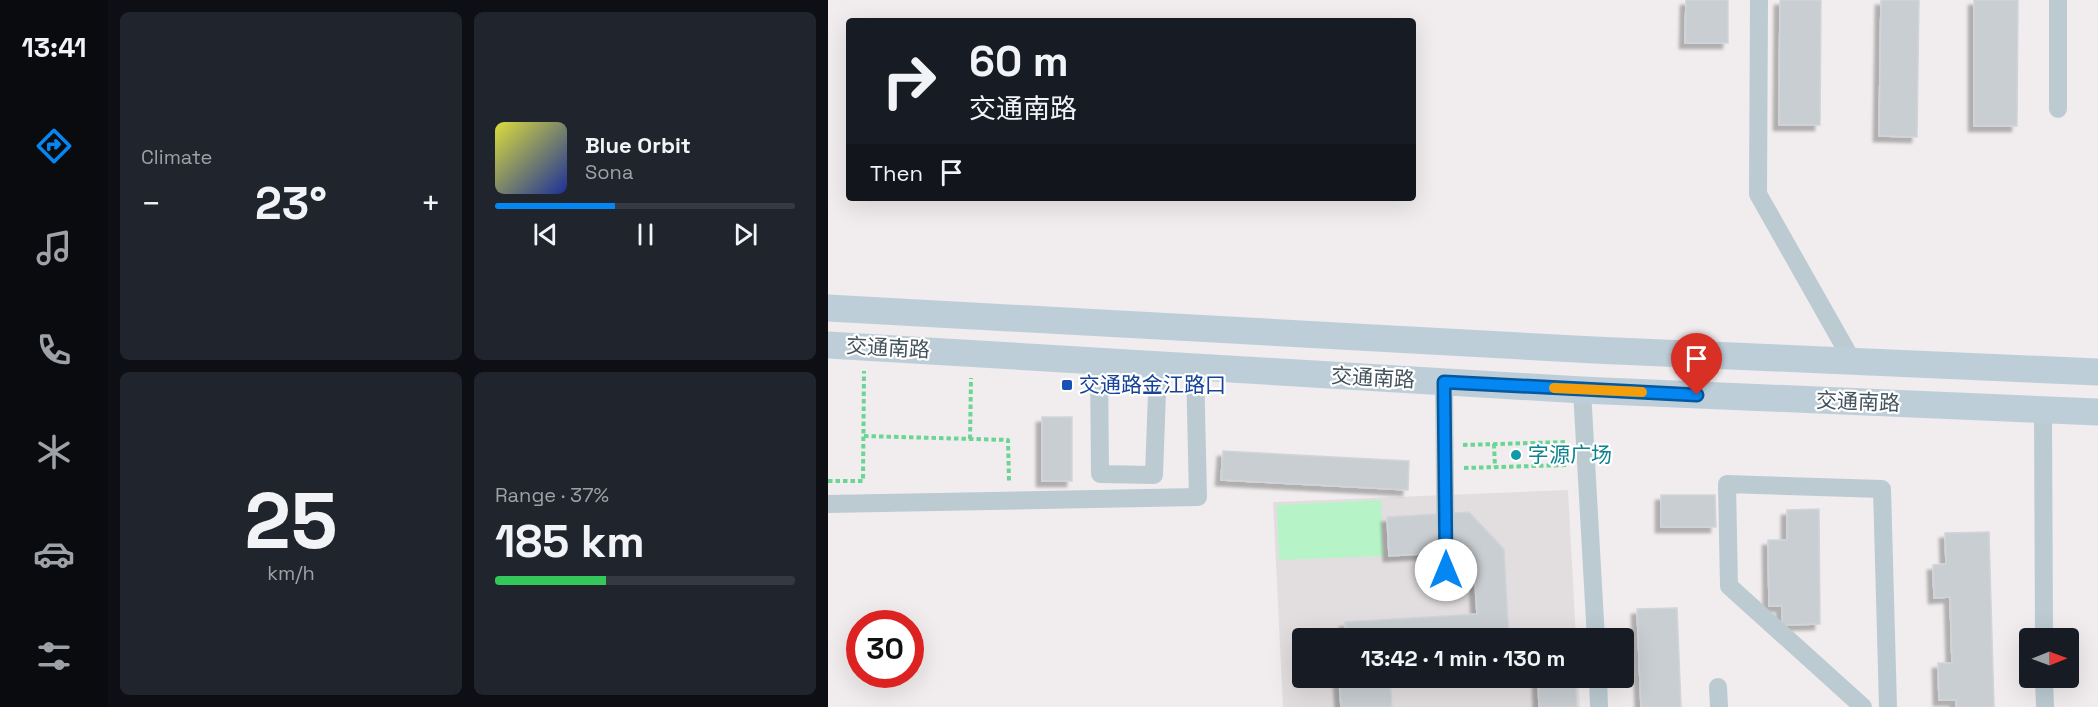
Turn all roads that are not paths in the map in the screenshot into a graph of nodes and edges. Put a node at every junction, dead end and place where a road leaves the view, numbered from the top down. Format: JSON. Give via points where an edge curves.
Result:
{"nodes":[{"id":1,"x":1759,"y":0,"type":"edge"},
{"id":2,"x":2058,"y":0,"type":"edge"},
{"id":3,"x":2058,"y":109,"type":"dead end"},
{"id":4,"x":828,"y":308,"type":"edge"},
{"id":5,"x":1404,"y":339,"type":"junction"},
{"id":6,"x":828,"y":345,"type":"edge"},
{"id":7,"x":1099,"y":361,"type":"junction"},
{"id":8,"x":1853,"y":362,"type":"junction"},
{"id":9,"x":1158,"y":365,"type":"junction"},
{"id":10,"x":1195,"y":367,"type":"junction"},
{"id":11,"x":2098,"y":372,"type":"edge"},
{"id":12,"x":1402,"y":380,"type":"junction"},
{"id":13,"x":1444,"y":382,"type":"junction"},
{"id":14,"x":1582,"y":390,"type":"junction"},
{"id":15,"x":2043,"y":410,"type":"junction"},
{"id":16,"x":2098,"y":412,"type":"edge"},
{"id":17,"x":828,"y":504,"type":"edge"},
{"id":18,"x":1446,"y":591,"type":"dead end"},
{"id":19,"x":1595,"y":628,"type":"edge"},
{"id":20,"x":2044,"y":628,"type":"edge"},
{"id":21,"x":1718,"y":687,"type":"dead end"},
{"id":22,"x":1598,"y":688,"type":"edge"},
{"id":23,"x":2044,"y":688,"type":"edge"},
{"id":24,"x":1599,"y":707,"type":"edge"},
{"id":25,"x":1719,"y":707,"type":"edge"},
{"id":26,"x":1863,"y":707,"type":"edge"},
{"id":27,"x":1888,"y":707,"type":"edge"},
{"id":28,"x":2044,"y":707,"type":"edge"}],
"edges":[{"from":1,"to":8,"type":"street","via":[[1758,194]]},
{"from":2,"to":3,"type":"street"},
{"from":4,"to":5,"type":"main road","name":"交通南路"},
{"from":5,"to":8,"type":"main road","name":"交通南路"},
{"from":5,"to":12,"type":"main road"},
{"from":6,"to":7,"type":"main road","name":"交通南路"},
{"from":7,"to":9,"type":"main road","name":"交通南路"},
{"from":7,"to":9,"type":"street","via":[[1100,474],[1154,475]]},
{"from":8,"to":11,"type":"main road","name":"交通南路"},
{"from":9,"to":10,"type":"main road","name":"交通南路"},
{"from":10,"to":12,"type":"main road","name":"交通南路"},
{"from":10,"to":17,"type":"street","via":[[1198,496]]},
{"from":12,"to":13,"type":"main road","name":"交通南路"},
{"from":13,"to":14,"type":"main road","name":"交通南路"},
{"from":13,"to":18,"type":"street"},
{"from":14,"to":15,"type":"main road","name":"交通南路"},
{"from":14,"to":19,"type":"street"},
{"from":15,"to":16,"type":"main road","name":"交通南路"},
{"from":15,"to":20,"type":"street"},
{"from":21,"to":25,"type":"street"},
{"from":22,"to":24,"type":"street"},
{"from":23,"to":28,"type":"street"},
{"from":26,"to":27,"type":"street","via":[[1729,586],[1727,484],[1882,489]]}]}
